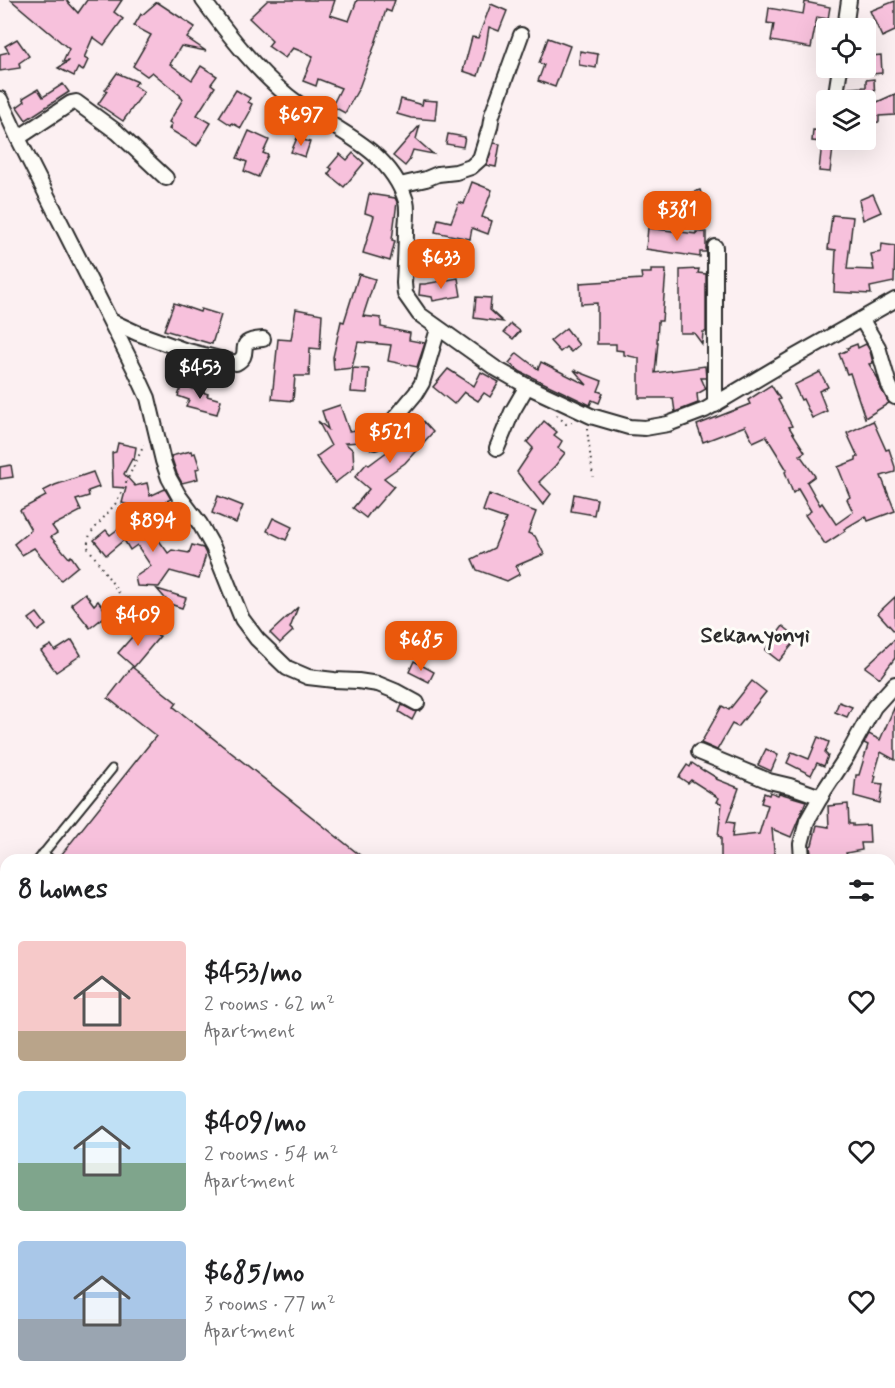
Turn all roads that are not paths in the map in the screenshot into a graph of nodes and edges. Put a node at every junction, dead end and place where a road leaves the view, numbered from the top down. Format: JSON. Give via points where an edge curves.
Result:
{"nodes":[{"id":1,"x":203,"y":0,"type":"edge"},
{"id":2,"x":849,"y":0,"type":"edge"},
{"id":3,"x":846,"y":18,"type":"edge"},
{"id":4,"x":520,"y":35,"type":"dead end"},
{"id":5,"x":1,"y":105,"type":"edge"},
{"id":6,"x":18,"y":138,"type":"junction"},
{"id":7,"x":166,"y":178,"type":"dead end"},
{"id":8,"x":400,"y":185,"type":"junction"},
{"id":9,"x":715,"y":247,"type":"dead end"},
{"id":10,"x":895,"y":300,"type":"edge"},
{"id":11,"x":862,"y":320,"type":"junction"},
{"id":12,"x":111,"y":321,"type":"junction"},
{"id":13,"x":438,"y":329,"type":"junction"},
{"id":14,"x":263,"y":339,"type":"dead end"},
{"id":15,"x":527,"y":386,"type":"junction"},
{"id":16,"x":895,"y":397,"type":"edge"},
{"id":17,"x":715,"y":405,"type":"junction"},
{"id":18,"x":375,"y":442,"type":"dead end"},
{"id":19,"x":497,"y":448,"type":"dead end"},
{"id":20,"x":895,"y":684,"type":"edge"},
{"id":21,"x":417,"y":703,"type":"dead end"},
{"id":22,"x":699,"y":752,"type":"dead end"},
{"id":23,"x":112,"y":769,"type":"dead end"},
{"id":24,"x":820,"y":797,"type":"junction"},
{"id":25,"x":43,"y":854,"type":"edge"},
{"id":26,"x":802,"y":854,"type":"edge"}],
"edges":[{"from":1,"to":8,"type":"street","via":[[256,66],[286,95],[359,141]]},
{"from":2,"to":3,"type":"street"},
{"from":4,"to":8,"type":"street","via":[[480,159],[456,172]]},
{"from":5,"to":6,"type":"street"},
{"from":6,"to":7,"type":"street","via":[[76,102],[117,132]]},
{"from":6,"to":12,"type":"street"},
{"from":8,"to":13,"type":"street","via":[[407,204],[405,294],[419,314]]},
{"from":9,"to":17,"type":"street"},
{"from":10,"to":11,"type":"street"},
{"from":11,"to":16,"type":"street","via":[[878,347]]},
{"from":11,"to":17,"type":"street"},
{"from":12,"to":14,"type":"street","via":[[184,350],[236,363],[244,357],[248,341]]},
{"from":12,"to":21,"type":"street","via":[[148,398],[169,478],[209,539],[242,619],[257,639],[287,668],[308,677],[378,684]]},
{"from":13,"to":15,"type":"street"},
{"from":13,"to":18,"type":"street","via":[[422,383]]},
{"from":15,"to":17,"type":"street","via":[[591,416],[629,428],[668,424]]},
{"from":15,"to":19,"type":"street"},
{"from":20,"to":24,"type":"street","via":[[874,707]]},
{"from":22,"to":24,"type":"street"},
{"from":23,"to":25,"type":"lane"},
{"from":24,"to":26,"type":"street","via":[[807,821]]}]}
